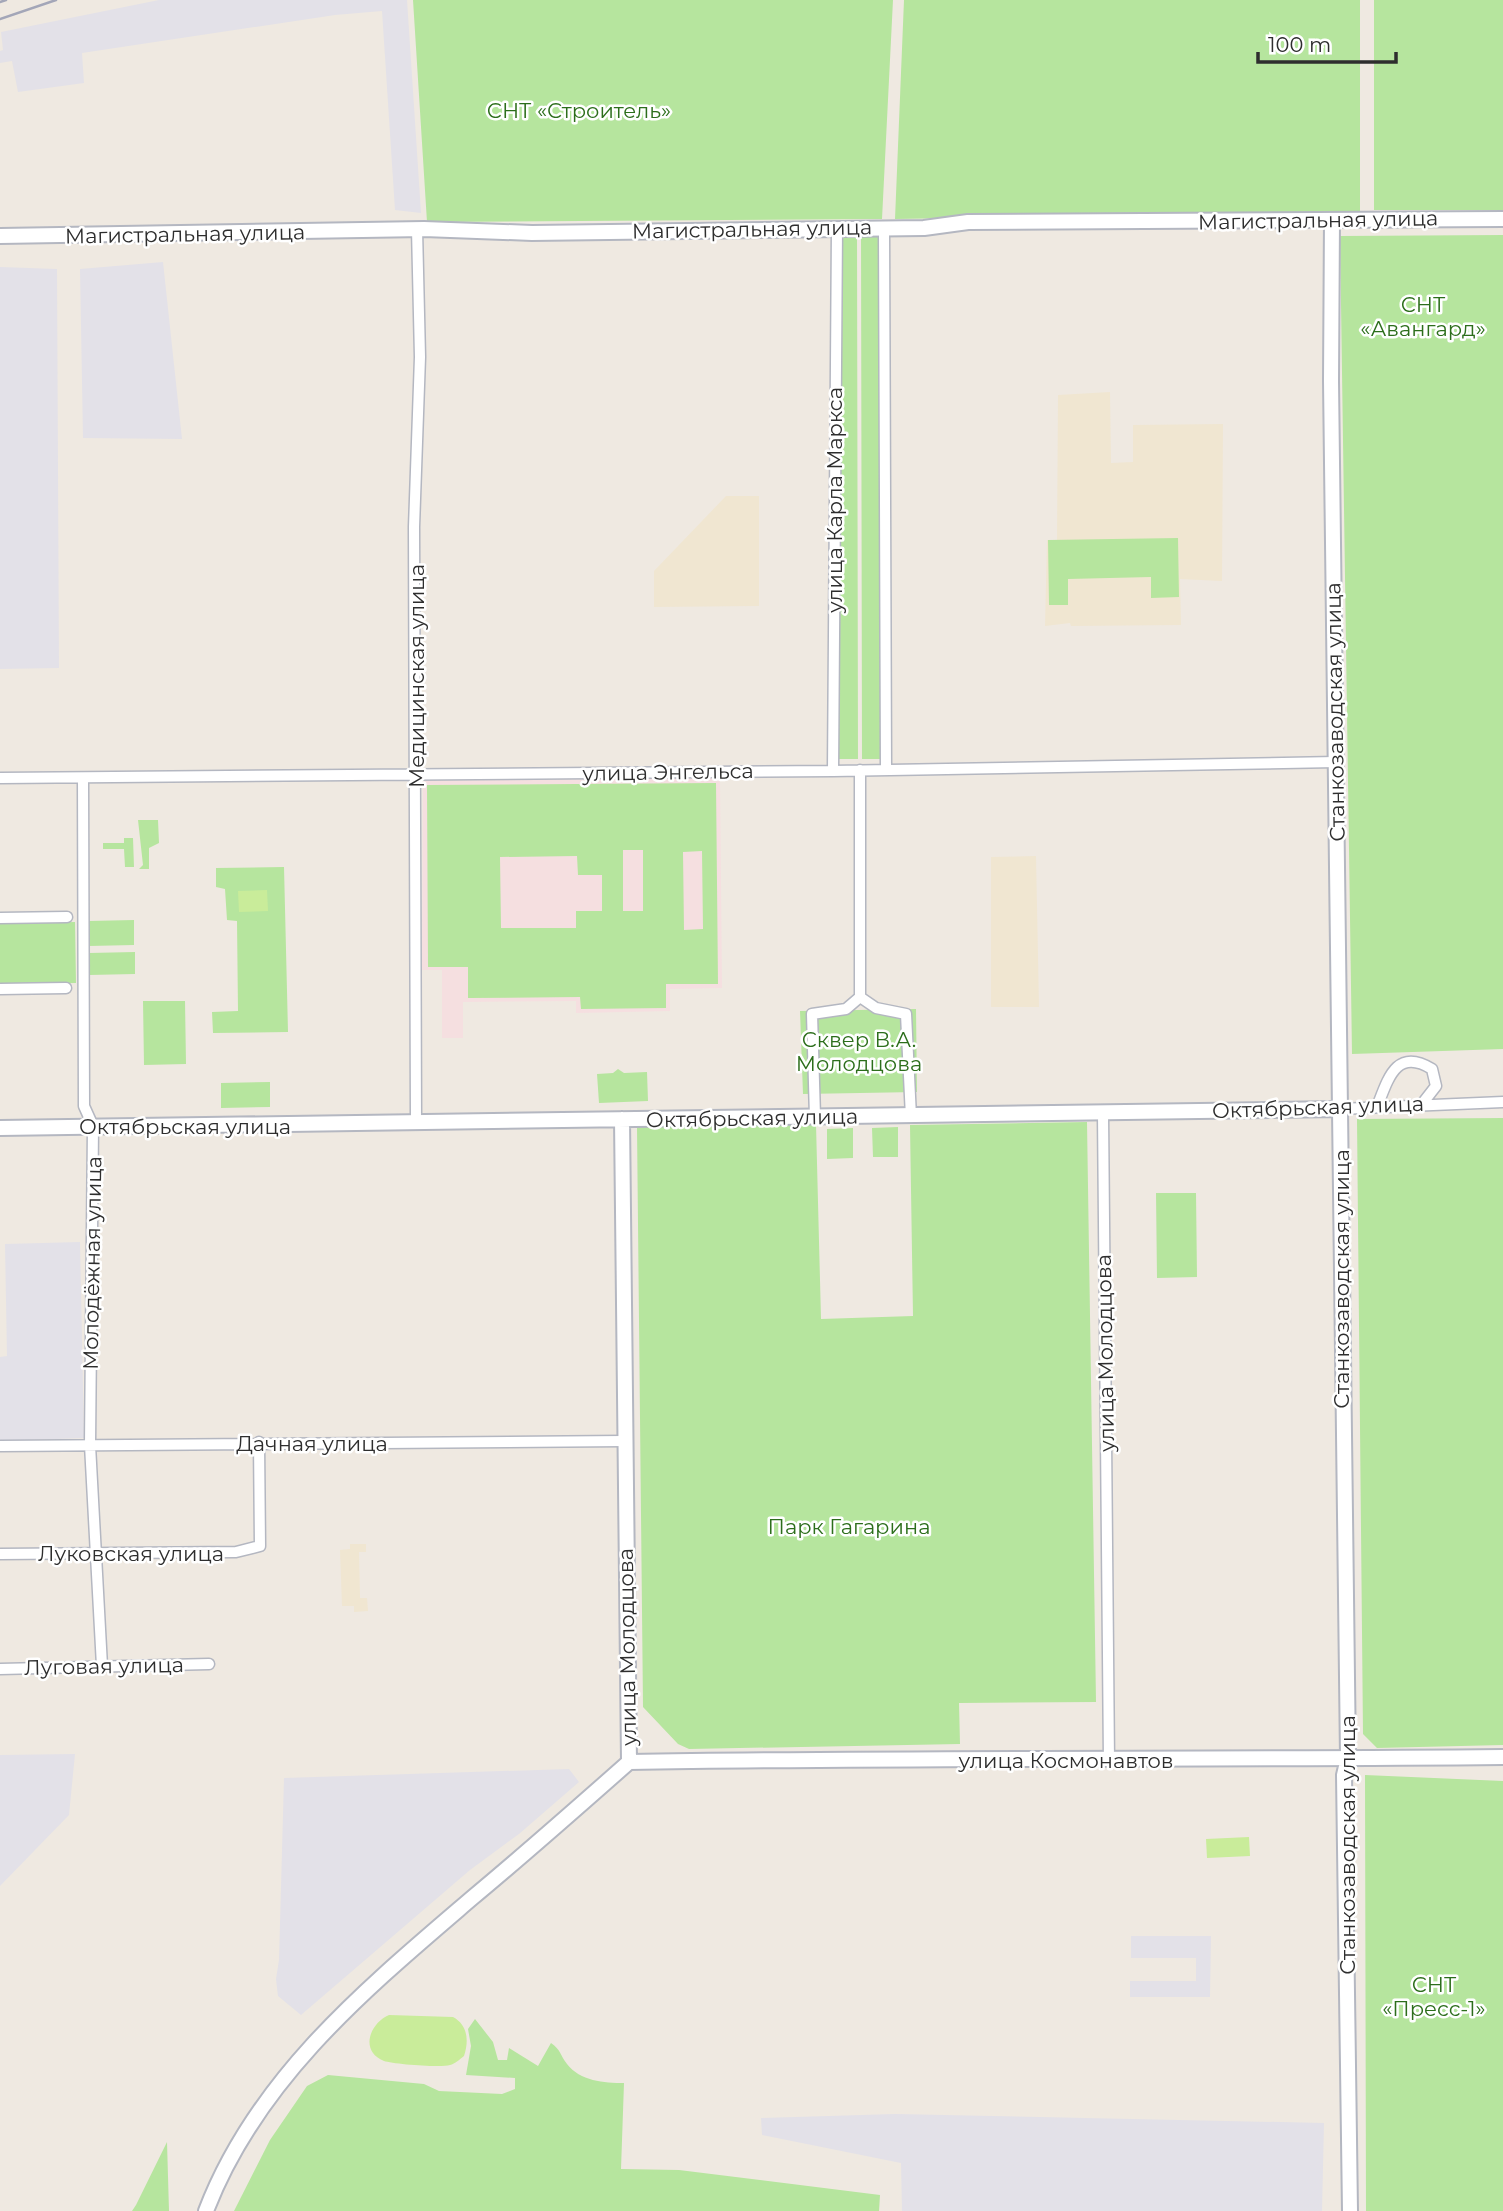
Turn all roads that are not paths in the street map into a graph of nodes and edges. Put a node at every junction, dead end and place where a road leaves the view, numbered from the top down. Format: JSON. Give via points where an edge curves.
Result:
{"nodes":[{"id":1,"x":1503,"y":219,"type":"edge"},
{"id":2,"x":1332,"y":220,"type":"junction"},
{"id":3,"x":884,"y":227,"type":"junction"},
{"id":4,"x":837,"y":228,"type":"junction"},
{"id":5,"x":417,"y":229,"type":"junction"},
{"id":6,"x":0,"y":236,"type":"edge"},
{"id":7,"x":1336,"y":762,"type":"junction"},
{"id":8,"x":886,"y":770,"type":"junction"},
{"id":9,"x":833,"y":771,"type":"junction"},
{"id":10,"x":860,"y":771,"type":"junction"},
{"id":11,"x":416,"y":775,"type":"junction"},
{"id":12,"x":0,"y":778,"type":"edge"},
{"id":13,"x":83,"y":778,"type":"junction"},
{"id":14,"x":67,"y":917,"type":"dead end"},
{"id":15,"x":0,"y":918,"type":"edge"},
{"id":16,"x":66,"y":988,"type":"dead end"},
{"id":17,"x":0,"y":989,"type":"edge"},
{"id":18,"x":860,"y":997,"type":"junction"},
{"id":19,"x":1503,"y":1102,"type":"edge"},
{"id":20,"x":1422,"y":1104,"type":"junction"},
{"id":21,"x":1377,"y":1107,"type":"junction"},
{"id":22,"x":1340,"y":1110,"type":"junction"},
{"id":23,"x":1103,"y":1114,"type":"junction"},
{"id":24,"x":815,"y":1117,"type":"junction"},
{"id":25,"x":911,"y":1117,"type":"junction"},
{"id":26,"x":622,"y":1119,"type":"junction"},
{"id":27,"x":416,"y":1122,"type":"junction"},
{"id":28,"x":93,"y":1126,"type":"junction"},
{"id":29,"x":0,"y":1128,"type":"edge"},
{"id":30,"x":624,"y":1441,"type":"junction"},
{"id":31,"x":259,"y":1443,"type":"junction"},
{"id":32,"x":90,"y":1445,"type":"junction"},
{"id":33,"x":0,"y":1446,"type":"edge"},
{"id":34,"x":0,"y":1554,"type":"edge"},
{"id":35,"x":97,"y":1554,"type":"junction"},
{"id":36,"x":209,"y":1664,"type":"dead end"},
{"id":37,"x":102,"y":1666,"type":"junction"},
{"id":38,"x":0,"y":1669,"type":"edge"},
{"id":39,"x":1503,"y":1757,"type":"edge"},
{"id":40,"x":1348,"y":1758,"type":"junction"},
{"id":41,"x":1109,"y":1761,"type":"junction"},
{"id":42,"x":629,"y":1762,"type":"junction"},
{"id":43,"x":206,"y":2211,"type":"edge"},
{"id":44,"x":1350,"y":2211,"type":"edge"}],
"edges":[{"from":1,"to":2,"type":"street","name":"Магистральная улица"},
{"from":2,"to":3,"type":"street","name":"Магистральная улица","via":[[968,222]]},
{"from":2,"to":7,"type":"street","name":"Станкозаводская улица"},
{"from":3,"to":4,"type":"street","name":"Магистральная улица"},
{"from":3,"to":8,"type":"street"},
{"from":4,"to":5,"type":"street","name":"Магистральная улица","via":[[532,233]]},
{"from":4,"to":9,"type":"street","name":"улица Карла Маркса"},
{"from":5,"to":6,"type":"street","name":"Магистральная улица"},
{"from":5,"to":11,"type":"street","name":"Медицинская улица"},
{"from":7,"to":8,"type":"street","name":"улица Энгельса"},
{"from":7,"to":22,"type":"street","name":"Станкозаводская улица"},
{"from":8,"to":10,"type":"street","name":"улица Энгельса"},
{"from":9,"to":10,"type":"street","name":"улица Энгельса"},
{"from":9,"to":11,"type":"street","name":"улица Энгельса"},
{"from":10,"to":18,"type":"street"},
{"from":11,"to":13,"type":"street","name":"улица Энгельса"},
{"from":11,"to":27,"type":"street","name":"Медицинская улица"},
{"from":12,"to":13,"type":"street","name":"улица Энгельса"},
{"from":13,"to":28,"type":"street","name":"Молодёжная улица","via":[[83,1106]]},
{"from":14,"to":15,"type":"street"},
{"from":16,"to":17,"type":"street"},
{"from":18,"to":24,"type":"street","via":[[846,1009],[812,1014]]},
{"from":18,"to":25,"type":"street","via":[[876,1008],[906,1014]]},
{"from":19,"to":20,"type":"street","name":"Октябрьская улица"},
{"from":20,"to":21,"type":"street","name":"Октябрьская улица"},
{"from":20,"to":21,"type":"street","via":[[1436,1086],[1432,1069],[1418,1060],[1401,1063],[1389,1075]]},
{"from":21,"to":22,"type":"street","name":"Октябрьская улица"},
{"from":22,"to":23,"type":"street","name":"Октябрьская улица"},
{"from":22,"to":40,"type":"street","name":"Станкозаводская улица"},
{"from":23,"to":25,"type":"street","name":"Октябрьская улица"},
{"from":23,"to":41,"type":"street","name":"улица Молодцова"},
{"from":24,"to":25,"type":"street","name":"Октябрьская улица"},
{"from":24,"to":26,"type":"street","name":"Октябрьская улица"},
{"from":26,"to":27,"type":"street","name":"Октябрьская улица"},
{"from":26,"to":30,"type":"street","name":"улица Молодцова"},
{"from":27,"to":28,"type":"street","name":"Октябрьская улица"},
{"from":28,"to":29,"type":"street","name":"Октябрьская улица"},
{"from":28,"to":32,"type":"street","name":"Молодёжная улица"},
{"from":30,"to":31,"type":"street","name":"Дачная улица"},
{"from":30,"to":42,"type":"street","name":"улица Молодцова"},
{"from":31,"to":32,"type":"street","name":"Дачная улица"},
{"from":31,"to":35,"type":"street","name":"Луковская улица","via":[[260,1546],[236,1552]]},
{"from":32,"to":33,"type":"street","name":"Дачная улица"},
{"from":32,"to":35,"type":"street","name":"Молодёжная улица"},
{"from":34,"to":35,"type":"street","name":"Луковская улица"},
{"from":35,"to":37,"type":"street","name":"Молодёжная улица"},
{"from":36,"to":37,"type":"street","name":"Луговая улица"},
{"from":37,"to":38,"type":"street","name":"Луговая улица"},
{"from":39,"to":40,"type":"street","name":"улица Космонавтов"},
{"from":40,"to":41,"type":"street","name":"улица Космонавтов"},
{"from":40,"to":44,"type":"street","name":"Станкозаводская улица","via":[[1344,1774]]},
{"from":41,"to":42,"type":"street","name":"улица Космонавтов"},
{"from":42,"to":43,"type":"street","name":"улица Молодцова","via":[[325,2029],[262,2106]]}]}
